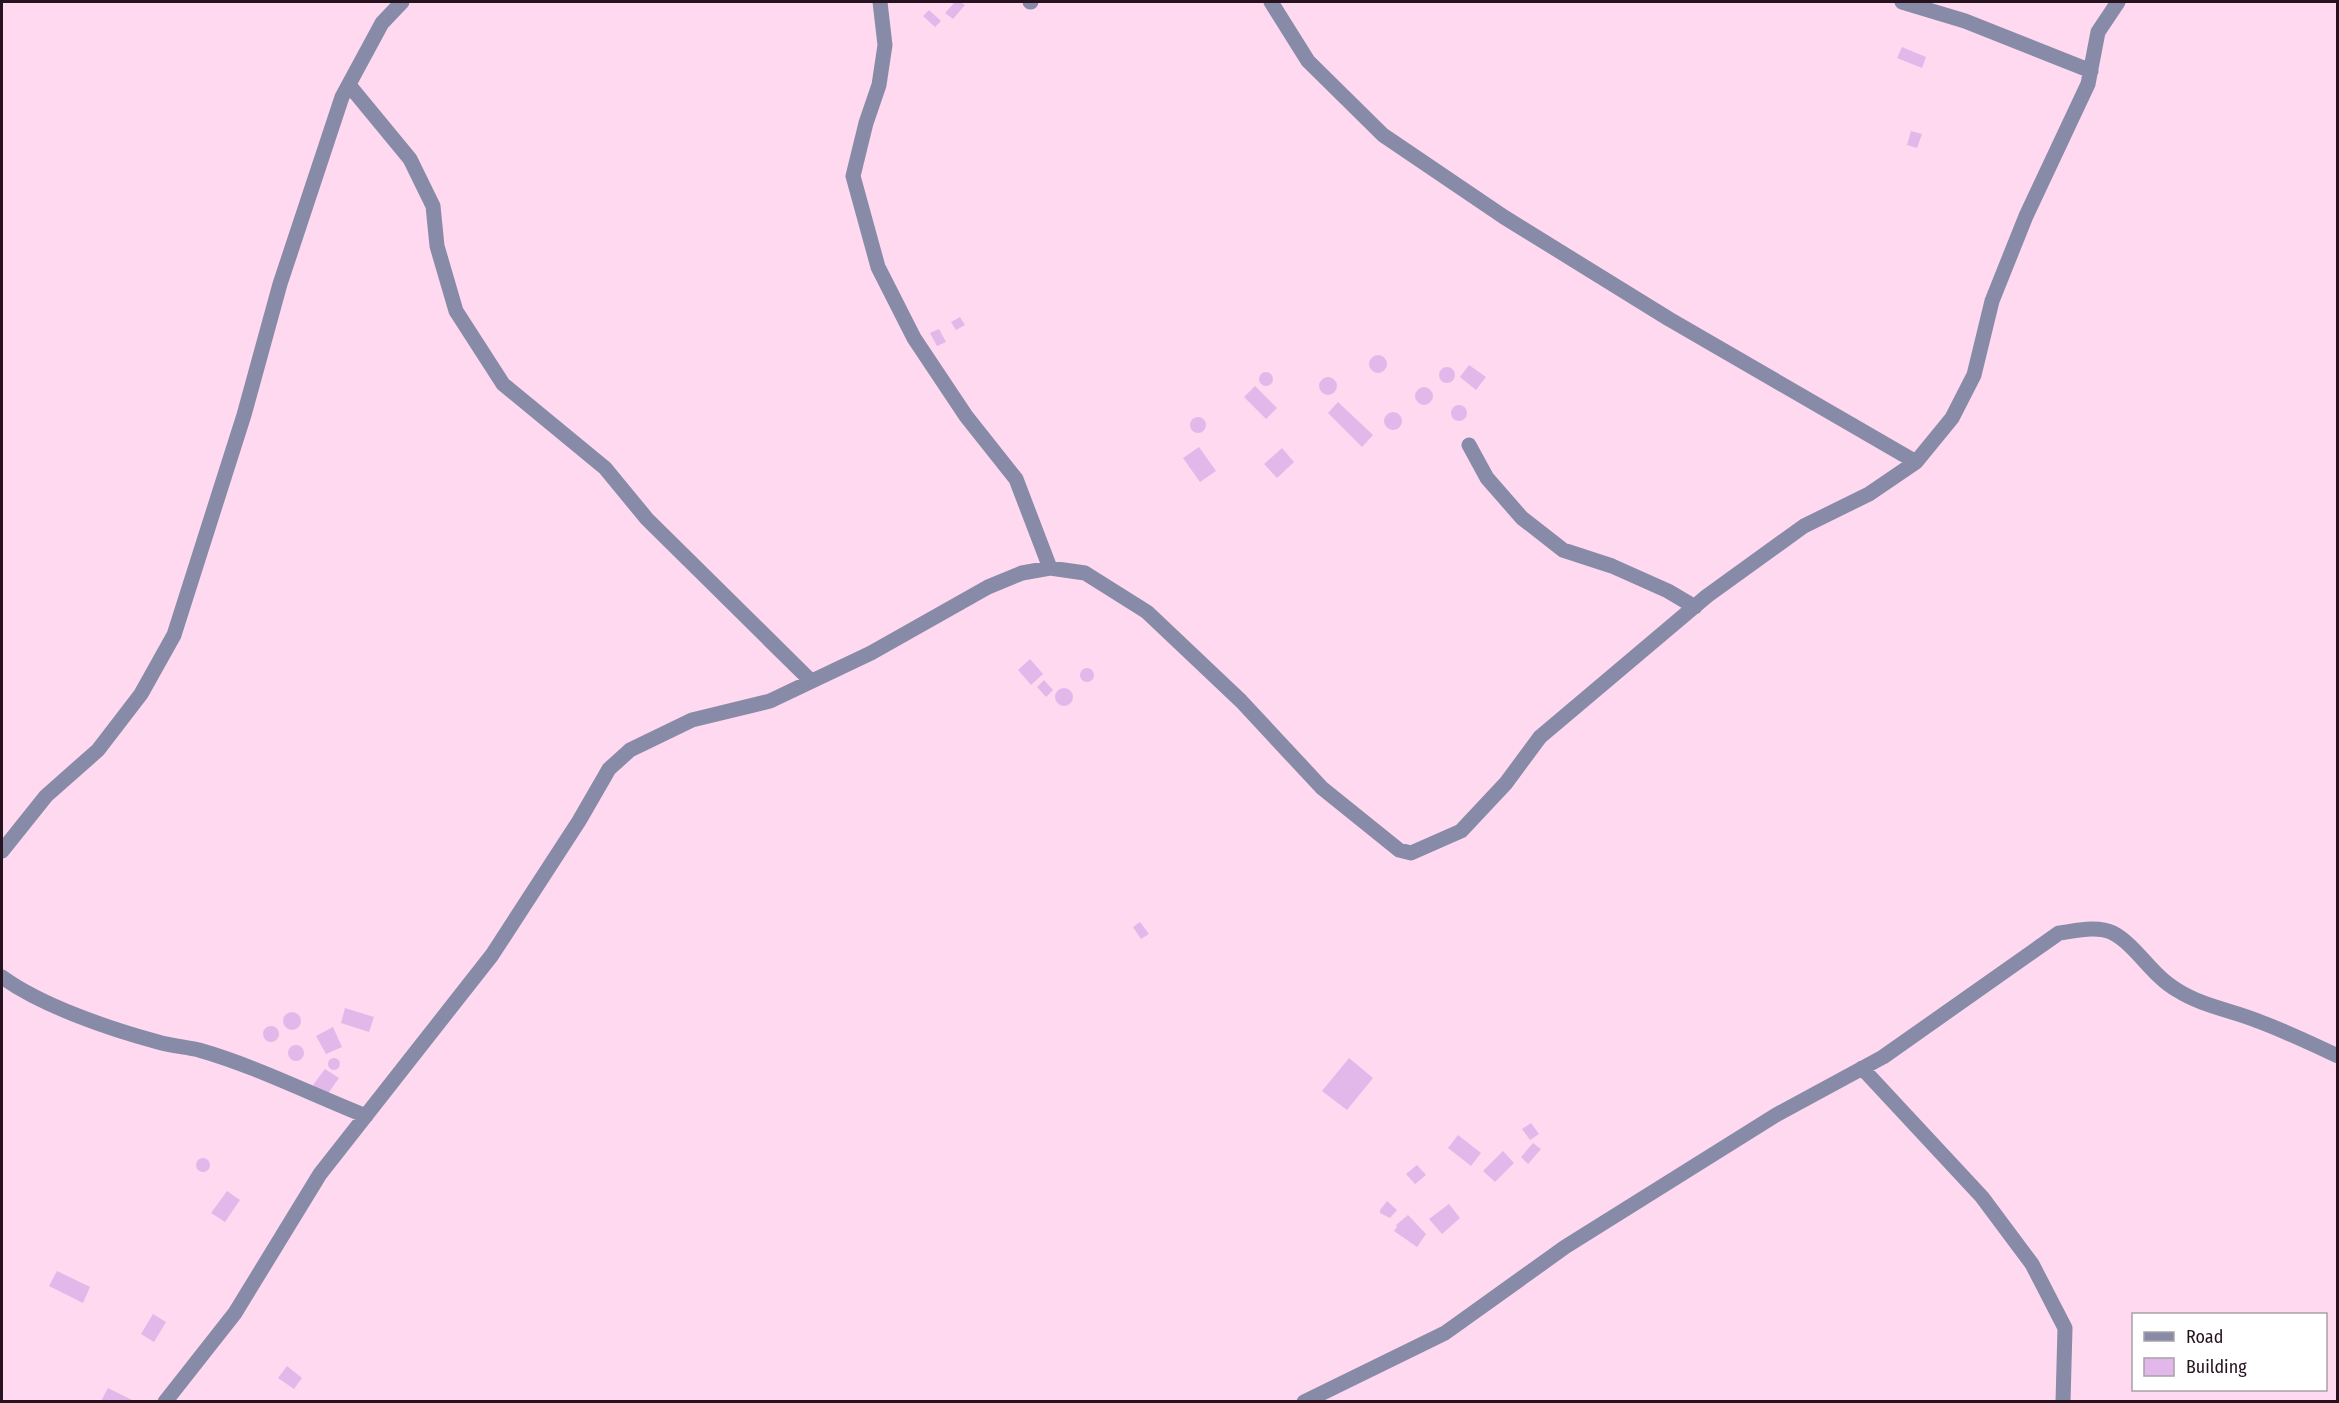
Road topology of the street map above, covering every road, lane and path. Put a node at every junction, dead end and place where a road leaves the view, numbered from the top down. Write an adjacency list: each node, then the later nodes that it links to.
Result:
1 (402, 2): 7 (street)
2 (880, 2): 10 (street)
3 (1271, 2): 9 (street)
4 (1902, 2): 6 (street)
5 (2118, 2): 6 (street)
6 (2091, 71): 9 (street)
7 (349, 85): 12 (street); 13 (street)
8 (1469, 445): 11 (street)
9 (1916, 462): 11 (street)
10 (1050, 568): 11 (street); 12 (street)
11 (1695, 607)
12 (811, 681): 17 (street)
13 (2, 851)
14 (2, 977): 17 (street)
15 (2337, 1056): 16 (street)
16 (1862, 1068): 19 (street); 20 (street)
17 (366, 1116): 18 (street)
18 (165, 1401)
19 (1304, 1401)
20 (2063, 1401)

